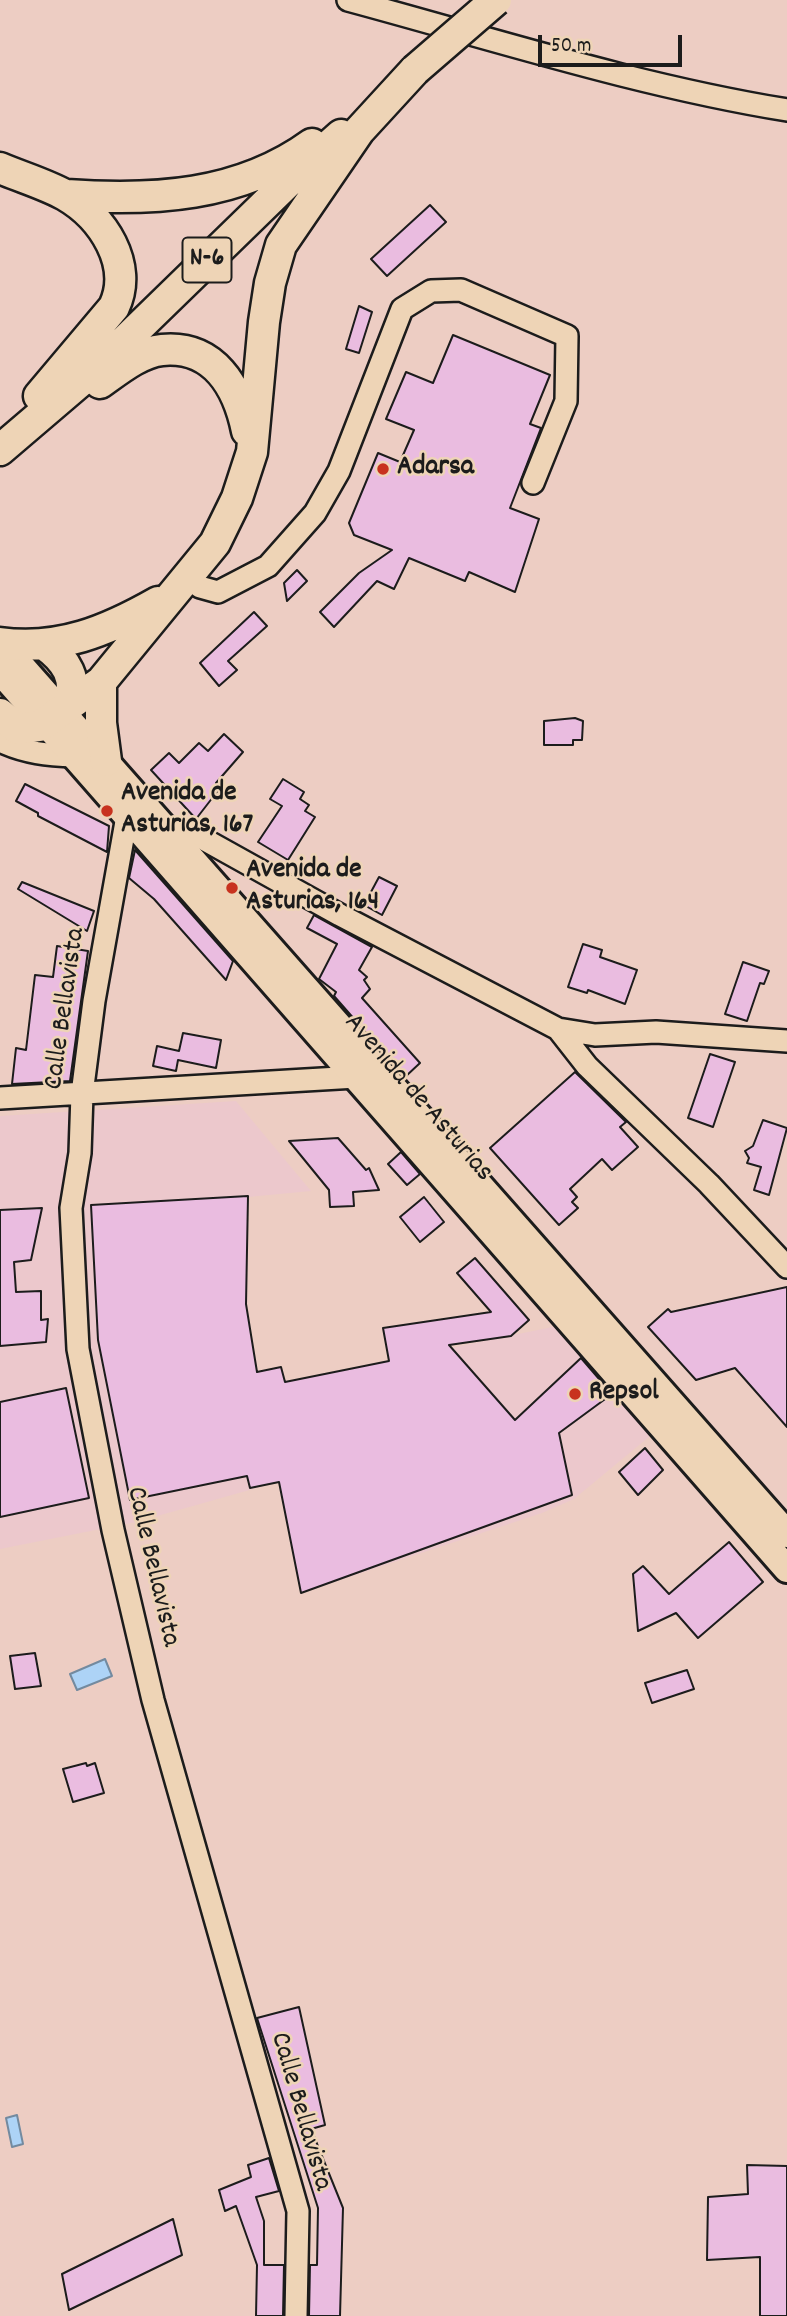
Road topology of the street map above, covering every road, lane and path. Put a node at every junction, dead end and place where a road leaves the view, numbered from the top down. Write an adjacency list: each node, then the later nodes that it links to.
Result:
1 (348, 0): 4 (street)
2 (496, 0): 3 (highway, N-6, bridge)
3 (415, 70): 6 (highway); 8 (highway, N-6); 9 (highway)
4 (787, 110)
5 (0, 168): 6 (highway)
6 (66, 195): 7 (highway)
7 (0, 438)
8 (0, 450)
9 (252, 452): 10 (highway); 12 (highway)
10 (0, 461)
11 (533, 483): 12 (street)
12 (181, 585): 14 (highway); 16 (highway)
13 (0, 642): 14 (highway); 17 (main road, Avenida de Asturias)
14 (46, 645): 17 (highway)
15 (0, 671): 17 (main road, Avenida de Asturias)
16 (101, 682): 17 (highway); 21 (highway)
17 (59, 713): 18 (highway); 20 (main road, Avenida de Asturias); 21 (main road, Avenida de Asturias)
18 (0, 714)
19 (0, 741): 20 (street)
20 (75, 756): 22 (main road, Avenida de Asturias)
21 (106, 761): 23 (main road, Avenida de Asturias)
22 (127, 816): 26 (main road, Avenida de Asturias); 27 (street, Calle Bellavista)
23 (167, 833): 24 (street); 30 (main road, Avenida de Asturias)
24 (558, 1029): 25 (street); 29 (street)
25 (787, 1041)
26 (356, 1077): 27 (street); 31 (main road, Avenida de Asturias)
27 (82, 1094): 28 (street); 32 (street, Calle Bellavista)
28 (0, 1098)
29 (787, 1267)
30 (787, 1534)
31 (787, 1569)
32 (296, 2316)

